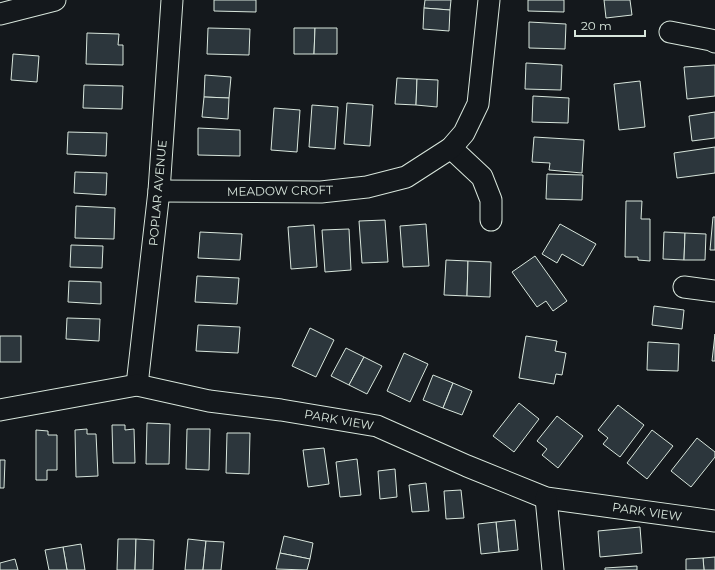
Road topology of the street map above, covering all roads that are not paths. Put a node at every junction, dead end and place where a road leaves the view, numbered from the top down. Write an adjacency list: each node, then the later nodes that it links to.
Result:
1 (54, 0): 4 (street)
2 (172, 0): 8 (street, POPLAR AVENUE)
3 (489, 0): 7 (street, MEADOW CROFT)
4 (0, 14)
5 (670, 32): 6 (street)
6 (715, 42)
7 (451, 148): 8 (street, MEADOW CROFT); 9 (street)
8 (159, 191): 12 (street, POPLAR AVENUE)
9 (491, 220)
10 (684, 287): 11 (street)
11 (715, 291)
12 (137, 385): 13 (street, PARK VIEW); 14 (street, PARK VIEW)
13 (0, 410)
14 (546, 498): 15 (street, PARK VIEW); 16 (street)
15 (715, 521)
16 (554, 570)

